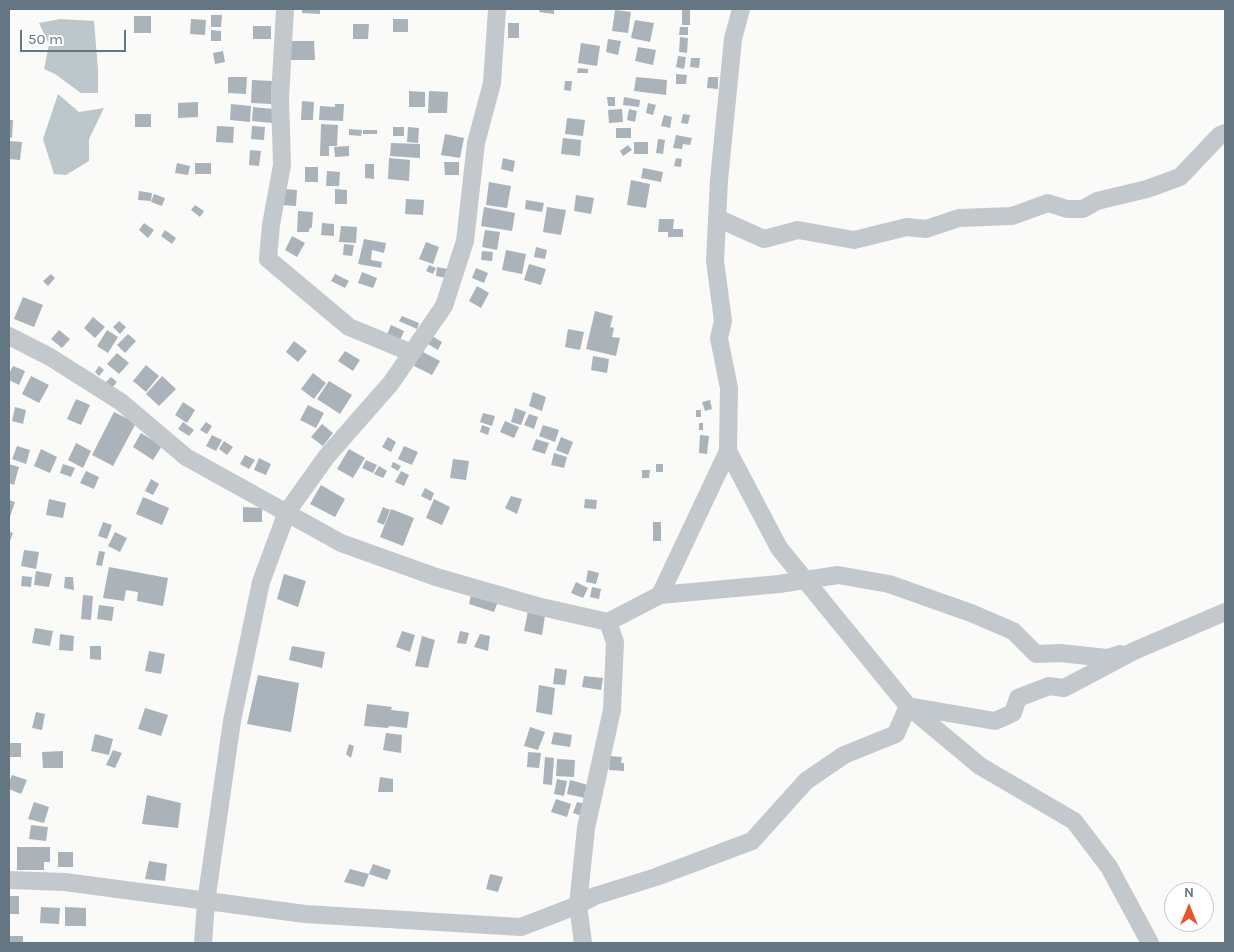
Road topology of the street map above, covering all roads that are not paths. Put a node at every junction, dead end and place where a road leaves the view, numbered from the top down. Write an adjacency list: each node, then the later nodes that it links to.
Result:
1 (285, 9): 7 (street)
2 (497, 9): 7 (street)
3 (741, 9): 5 (street)
4 (1225, 133): 5 (street)
5 (717, 218): 8 (street)
6 (9, 336): 9 (street)
7 (412, 353): 9 (street)
8 (728, 451): 10 (street); 11 (street)
9 (287, 512): 13 (street); 17 (street)
10 (806, 580): 11 (street); 14 (street); 15 (street)
11 (660, 595): 13 (street)
12 (1225, 612): 14 (street)
13 (608, 622): 18 (street)
14 (1134, 651): 15 (street)
15 (908, 706): 18 (street); 21 (street)
16 (9, 880): 17 (street)
17 (206, 902): 18 (street); 19 (street)
18 (578, 905): 20 (street)
19 (203, 943)
20 (583, 943)
21 (1150, 943)

